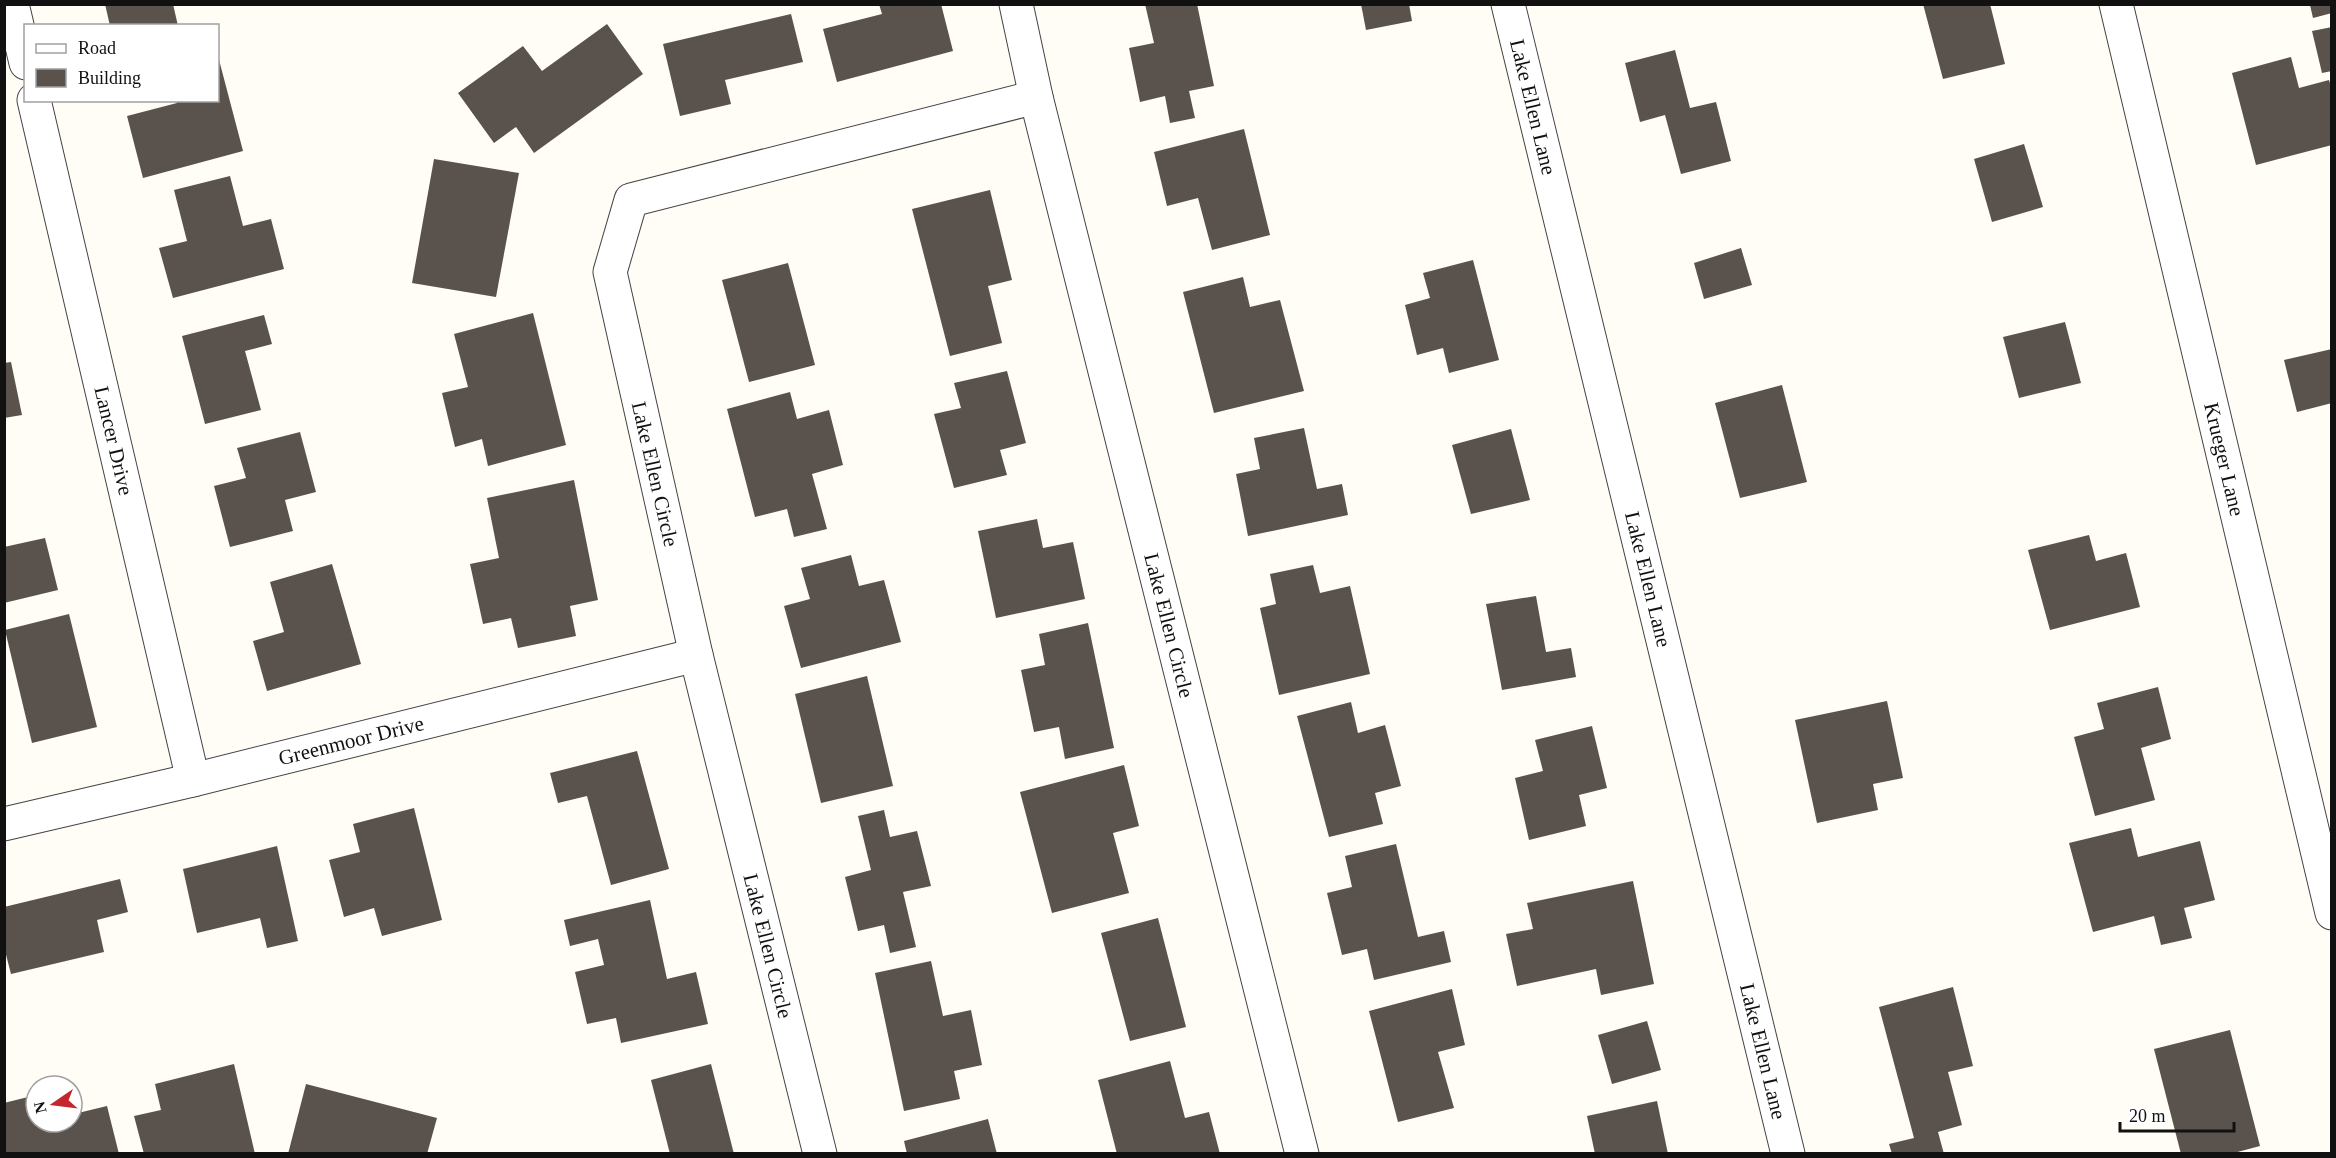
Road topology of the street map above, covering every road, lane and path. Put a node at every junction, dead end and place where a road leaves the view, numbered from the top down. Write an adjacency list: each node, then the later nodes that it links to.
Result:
1 (12, 4): 5 (street)
2 (1016, 4): 6 (street, Lake Ellen Circle)
3 (1509, 4): 14 (street, Lake Ellen Lane)
4 (2116, 4): 11 (street, Krueger Lane)
5 (24, 55)
6 (1036, 97): 8 (street, Lake Ellen Circle); 13 (street, Lake Ellen Circle)
7 (34, 102): 9 (street, Lancer Drive)
8 (696, 655): 9 (street, Greenmoor Drive); 12 (street, Lake Ellen Circle)
9 (193, 780): 10 (street, Greenmoor Drive)
10 (4, 824)
11 (2331, 913)
12 (820, 1154)
13 (1302, 1154)
14 (1788, 1154)

